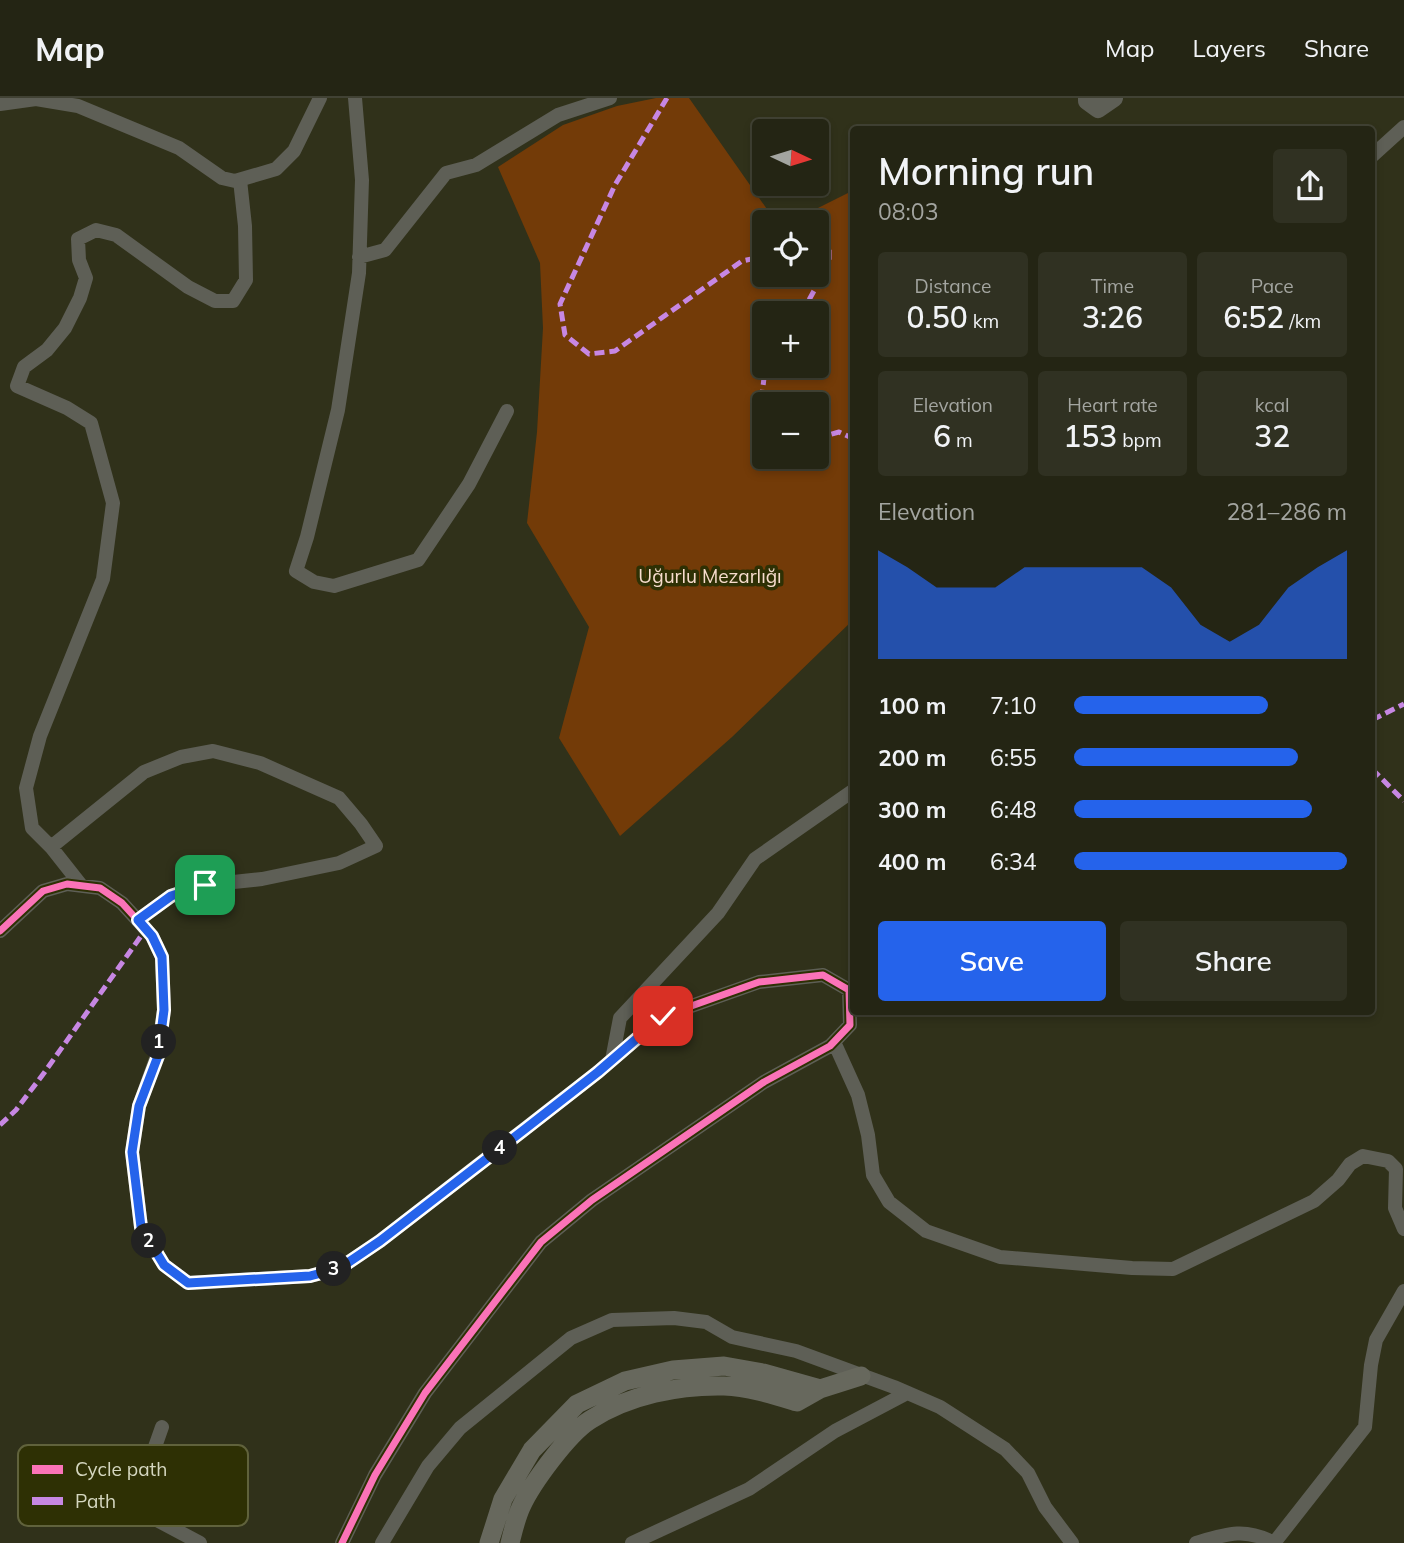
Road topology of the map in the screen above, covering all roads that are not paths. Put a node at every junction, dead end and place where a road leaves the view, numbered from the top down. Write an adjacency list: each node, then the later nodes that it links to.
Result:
1 (320, 98): 9 (street)
2 (355, 98): 10 (street)
3 (610, 98): 10 (street)
4 (1087, 98): 5 (street)
5 (1114, 98)
6 (0, 104): 9 (street)
7 (1404, 127): 8 (street)
8 (1375, 153)
9 (240, 180): 13 (street)
10 (359, 257): 11 (street)
11 (508, 411)
12 (850, 793): 18 (street)
13 (51, 847): 14 (street); 15 (street)
14 (81, 886): 15 (street); 16 (street)
15 (138, 920): 18 (street)
16 (0, 931)
17 (834, 1042): 18 (street); 19 (street); 28 (street)
18 (612, 1060)
19 (1404, 1228)
20 (1404, 1291): 35 (street)
21 (861, 1376): 22 (main road); 23 (street); 29 (street)
22 (820, 1389): 30 (main road); 31 (main road)
23 (907, 1393): 32 (street); 33 (street)
24 (162, 1427): 25 (street)
25 (156, 1445)
26 (168, 1526): 27 (street)
27 (200, 1543)
28 (342, 1543)
29 (382, 1543)
30 (489, 1543)
31 (510, 1543)
32 (632, 1543)
33 (1072, 1543)
34 (1196, 1543): 35 (street)
35 (1274, 1543)

